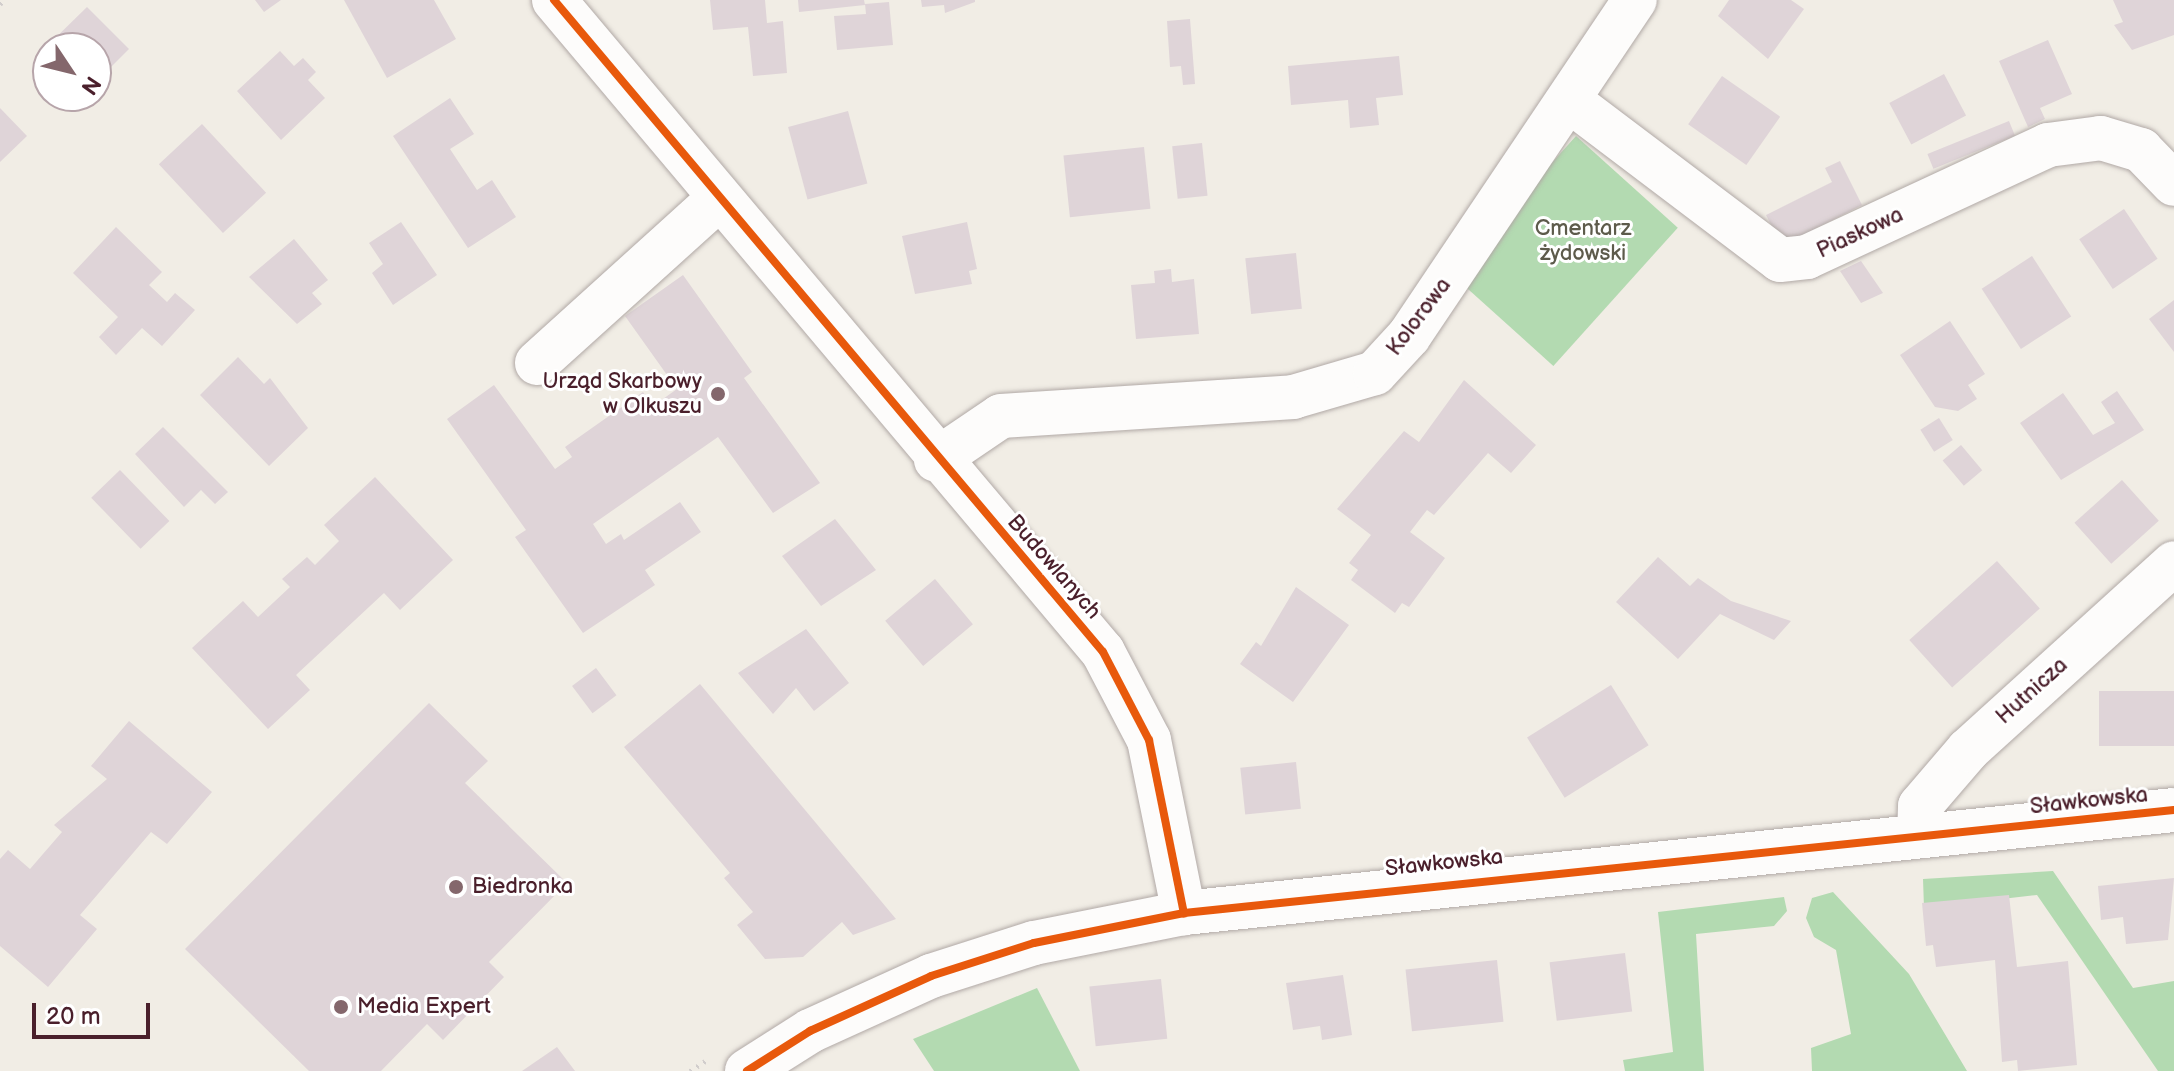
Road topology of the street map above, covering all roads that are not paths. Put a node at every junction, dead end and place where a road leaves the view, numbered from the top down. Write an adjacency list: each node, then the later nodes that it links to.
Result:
1 (554, 0): 5 (street, Budowlanych)
2 (1636, 2): 3 (street, Kolorowa)
3 (1570, 101): 4 (street, Piaskowa); 7 (street, Kolorowa)
4 (2174, 184)
5 (716, 201): 6 (street); 7 (street, Budowlanych)
6 (537, 363)
7 (936, 460): 11 (street, Budowlanych)
8 (2174, 563): 10 (street, Hutnicza)
9 (2174, 810): 10 (street, Sławkowska)
10 (1919, 836): 11 (street, Sławkowska)
11 (1184, 913): 12 (street, Sławkowska)
12 (731, 1063)

